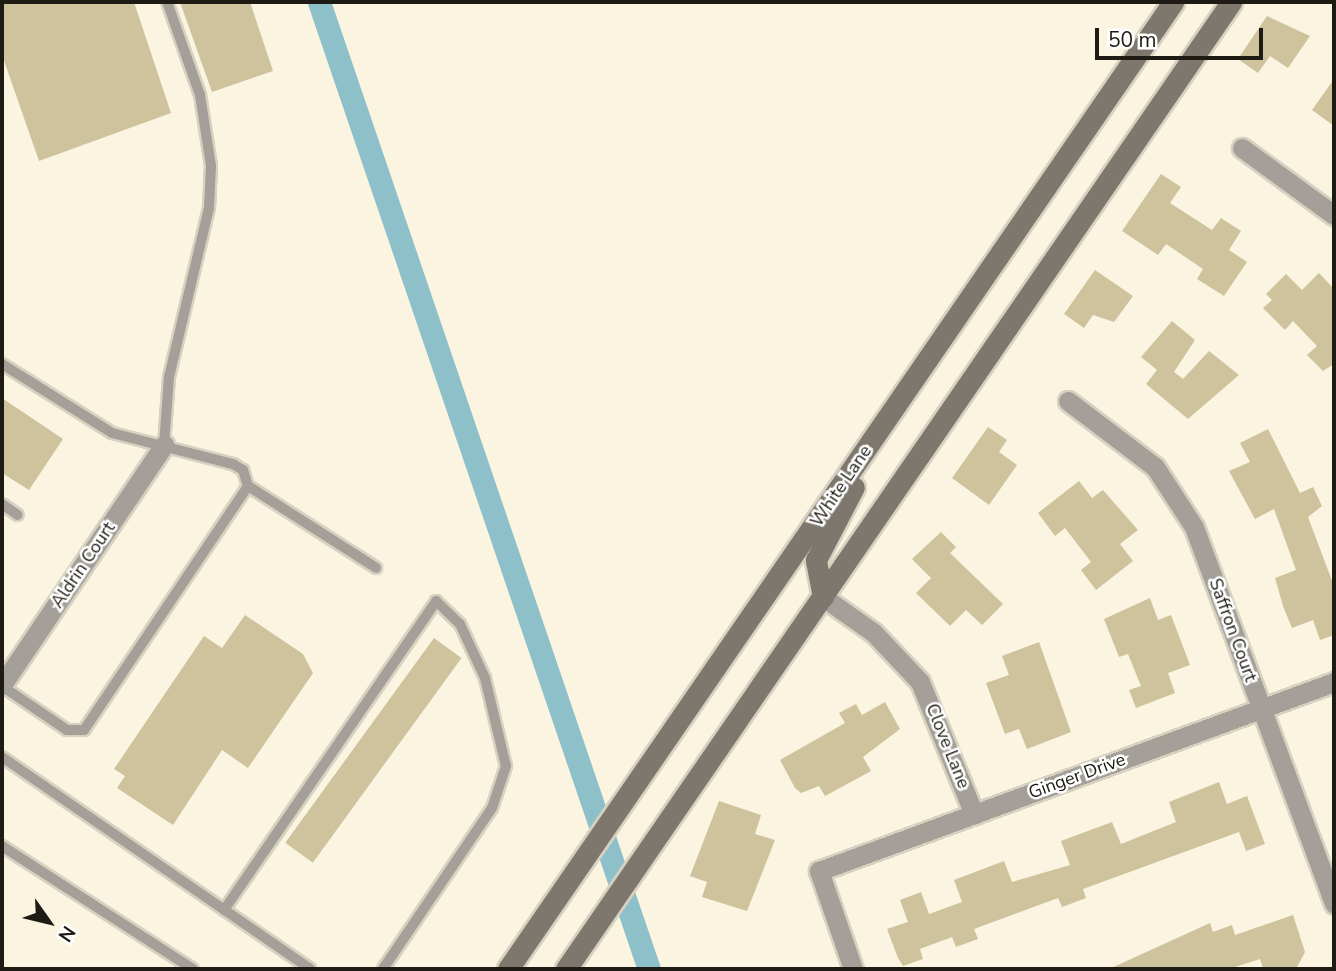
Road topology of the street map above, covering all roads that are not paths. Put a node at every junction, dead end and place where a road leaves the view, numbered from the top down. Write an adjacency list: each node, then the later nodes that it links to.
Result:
1 (166, 2): 9 (lane)
2 (1173, 2): 8 (main road, White Lane)
3 (1231, 2): 14 (main road)
4 (1242, 148): 5 (street)
5 (1334, 215)
6 (2, 364): 9 (lane)
7 (1069, 401): 17 (street, Saffron Court)
8 (897, 405): 14 (main road); 23 (main road, White Lane)
9 (164, 445): 10 (lane); 15 (street, Aldrin Court)
10 (248, 486): 13 (lane); 15 (lane)
11 (2, 504): 12 (lane)
12 (18, 515)
13 (376, 568)
14 (823, 597): 19 (street, Clove Lane); 29 (main road)
15 (3, 679)
16 (1334, 682): 17 (street, Ginger Drive)
17 (1262, 708): 19 (street, Ginger Drive); 21 (street, Saffron Court)
18 (2, 757): 22 (lane)
19 (975, 814): 30 (street, Ginger Drive)
20 (2, 846): 24 (lane)
21 (1334, 904)
22 (224, 910): 25 (lane); 26 (lane)
23 (544, 916): 27 (main road, White Lane); 28 (main road)
24 (193, 969)
25 (310, 969)
26 (383, 969)
27 (508, 969)
28 (525, 969)
29 (566, 969)
30 (853, 969)

